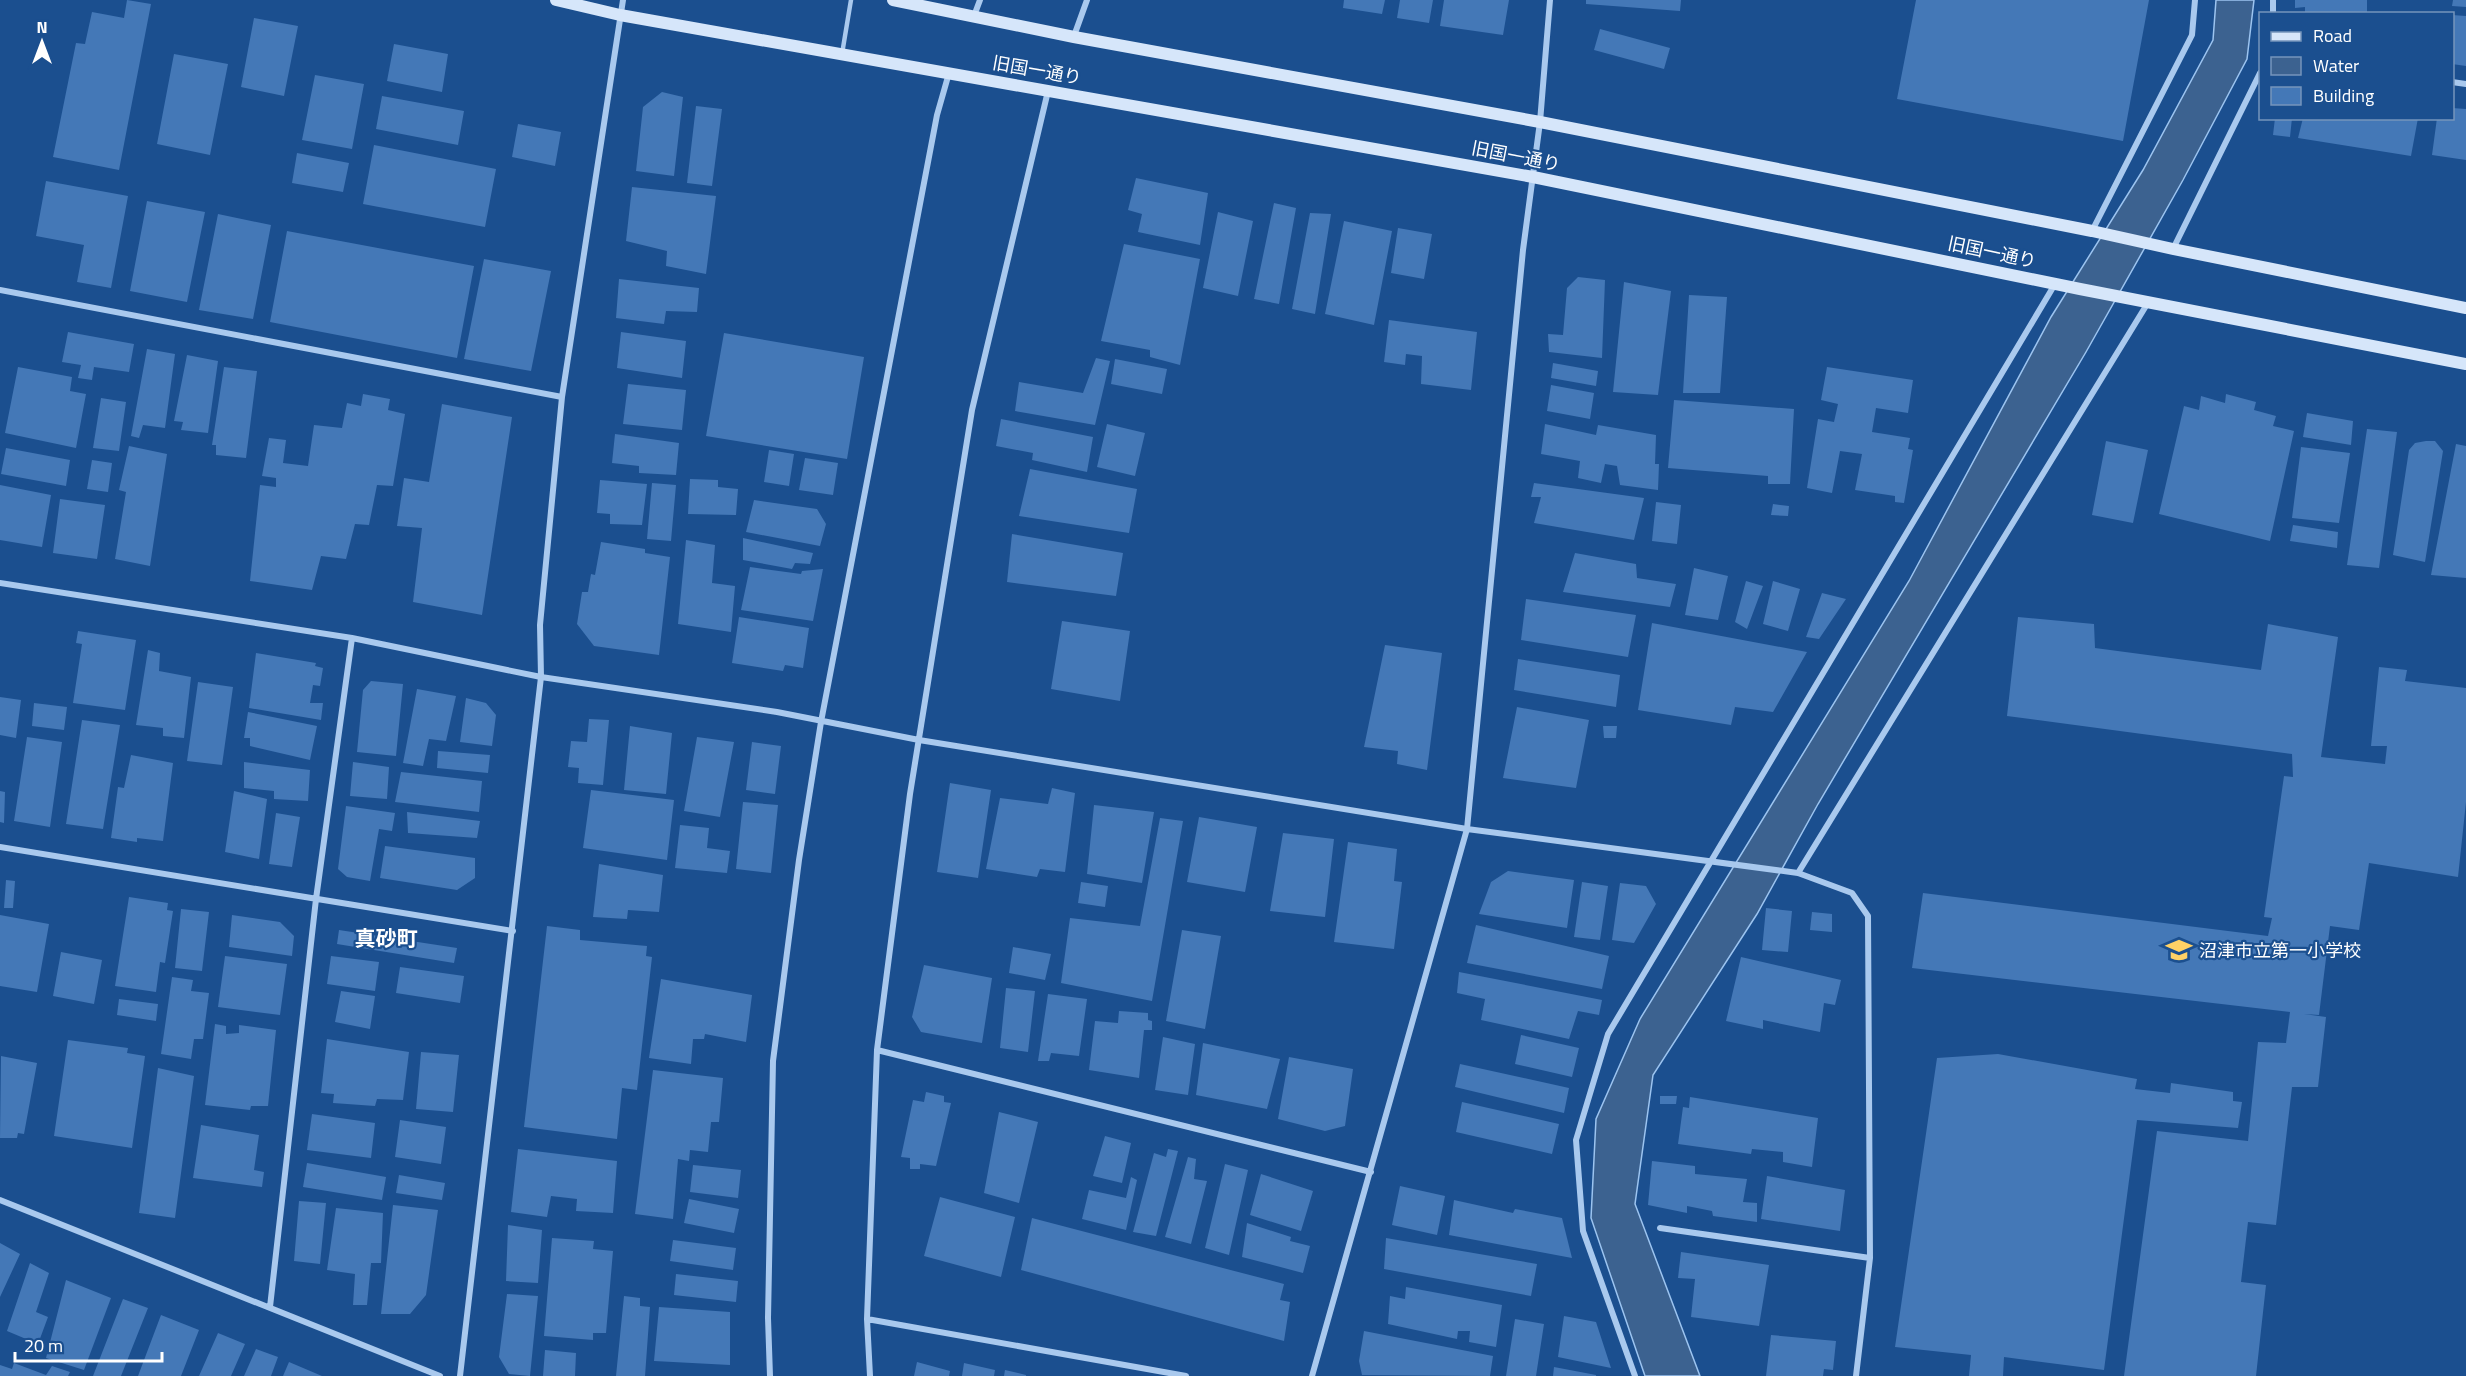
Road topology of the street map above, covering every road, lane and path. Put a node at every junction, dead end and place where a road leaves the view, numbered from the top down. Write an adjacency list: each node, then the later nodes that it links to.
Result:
1 (556, 0): 9 (main road, 旧国一通り)
2 (623, 0): 9 (street)
3 (851, 0): 12 (lane)
4 (892, 0): 10 (main road, 旧国一通り)
5 (980, 0): 10 (street)
6 (1087, 0): 11 (street)
7 (1550, 0): 16 (street)
8 (2195, 0): 18 (street)
9 (620, 15): 12 (main road, 旧国一通り); 25 (street)
10 (974, 16): 11 (main road, 旧国一通り)
11 (1074, 37): 16 (main road, 旧国一通り)
12 (842, 54): 13 (main road, 旧国一通り)
13 (949, 72): 15 (main road, 旧国一通り); 29 (street)
14 (2259, 75): 19 (street)
15 (1048, 91): 17 (main road, 旧国一通り); 30 (street)
16 (1540, 122): 17 (street); 18 (main road, 旧国一通り)
17 (1533, 177): 20 (main road, 旧国一通り); 31 (street)
18 (2092, 231): 19 (main road, 旧国一通り)
19 (2173, 249): 23 (main road, 旧国一通り)
20 (2056, 284): 22 (main road, 旧国一通り); 33 (street)
21 (0, 290): 25 (street)
22 (2149, 302): 24 (main road, 旧国一通り); 34 (street)
23 (2466, 308)
24 (2466, 364)
25 (562, 397): 28 (street)
26 (0, 583): 27 (street)
27 (352, 638): 28 (street); 35 (street)
28 (541, 676): 29 (street); 36 (street)
29 (821, 722): 30 (street); 46 (street)
30 (919, 740): 31 (street); 37 (street)
31 (1467, 829): 33 (street); 38 (street)
32 (0, 847): 35 (street)
33 (1711, 860): 34 (street); 50 (street)
34 (1798, 873): 41 (street)
35 (316, 899): 36 (street); 42 (street)
36 (513, 931): 45 (street)
37 (878, 1050): 38 (street); 43 (street)
38 (1371, 1172): 49 (street)
39 (0, 1200): 42 (street)
40 (1660, 1228): 41 (street)
41 (1870, 1258): 51 (street)
42 (270, 1307): 44 (street)
43 (867, 1319): 47 (street); 48 (street)
44 (440, 1376)
45 (460, 1376)
46 (770, 1376)
47 (870, 1376)
48 (1186, 1376)
49 (1312, 1376)
50 (1635, 1376)
51 (1856, 1376)

